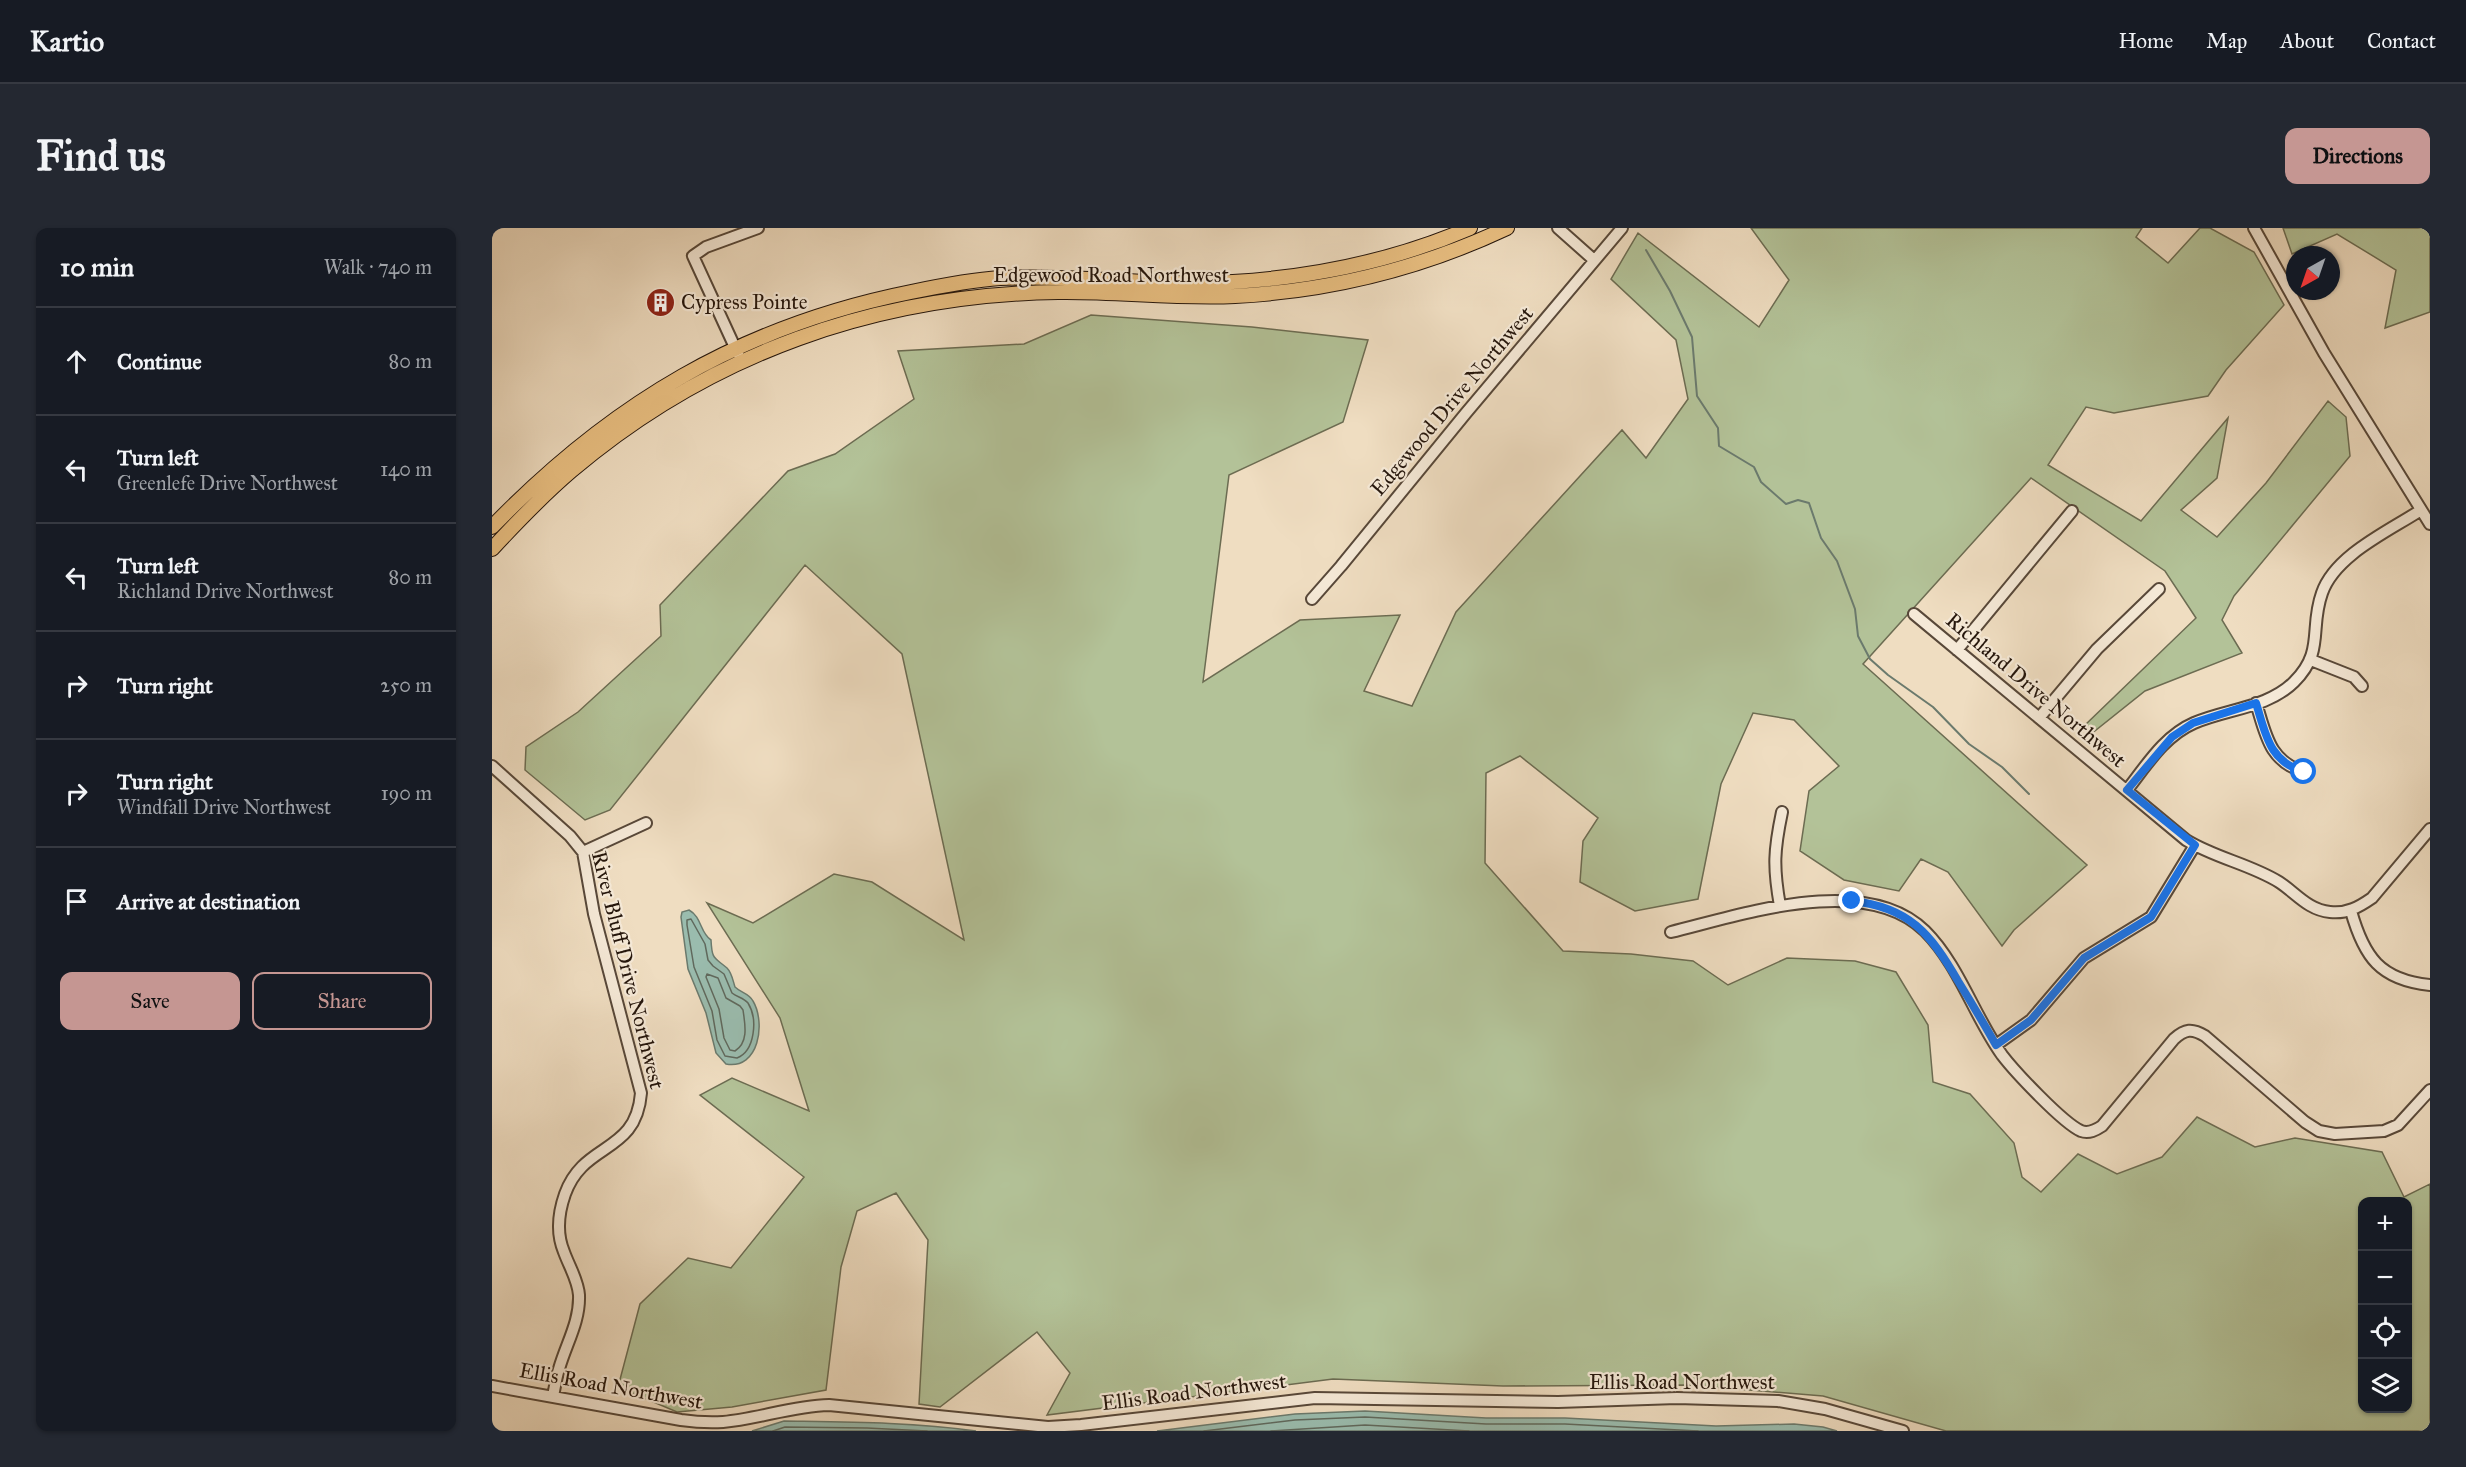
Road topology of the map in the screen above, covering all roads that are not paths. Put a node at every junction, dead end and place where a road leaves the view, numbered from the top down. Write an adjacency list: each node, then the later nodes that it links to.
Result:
1 (758, 228): 8 (street)
2 (1470, 228): 8 (main road, Edgewood Road Northwest)
3 (1507, 228): 9 (main road, Edgewood Road Northwest)
4 (1558, 228): 7 (street)
5 (1622, 228): 7 (street, Edgewood Drive Northwest)
6 (2254, 228): 10 (street)
7 (1594, 260): 16 (street, Edgewood Drive Northwest)
8 (736, 347): 9 (street); 13 (main road, Edgewood Road Northwest)
9 (741, 362): 14 (main road, Edgewood Road Northwest)
10 (2421, 510): 12 (street); 19 (street)
11 (2072, 511): 18 (street)
12 (2430, 524)
13 (492, 527)
14 (492, 549)
15 (2159, 589): 22 (street)
16 (1312, 599)
17 (1914, 614): 18 (street, Richland Drive Northwest)
18 (1957, 650): 22 (street, Richland Drive Northwest)
19 (2311, 660): 20 (street); 21 (street)
20 (2362, 686)
21 (2256, 703): 24 (street); 25 (street)
22 (2039, 718): 25 (street, Richland Drive Northwest)
23 (492, 766): 30 (street, River Bluff Drive Northwest)
24 (2304, 772)
25 (2127, 790): 29 (street, Richland Drive Northwest)
26 (1782, 812): 31 (street)
27 (646, 823): 30 (street)
28 (2430, 829): 32 (street)
29 (2195, 845): 32 (street, Richland Drive Northwest); 35 (street)
30 (583, 852): 38 (street, River Bluff Drive Northwest)
31 (1780, 906): 33 (street); 35 (street)
32 (2351, 911): 34 (street)
33 (1671, 932)
34 (2430, 985)
35 (1996, 1045): 36 (street)
36 (2430, 1090)
37 (492, 1386): 38 (street, Ellis Road Northwest)
38 (553, 1396): 39 (street, Ellis Road Northwest)
39 (1903, 1431)

